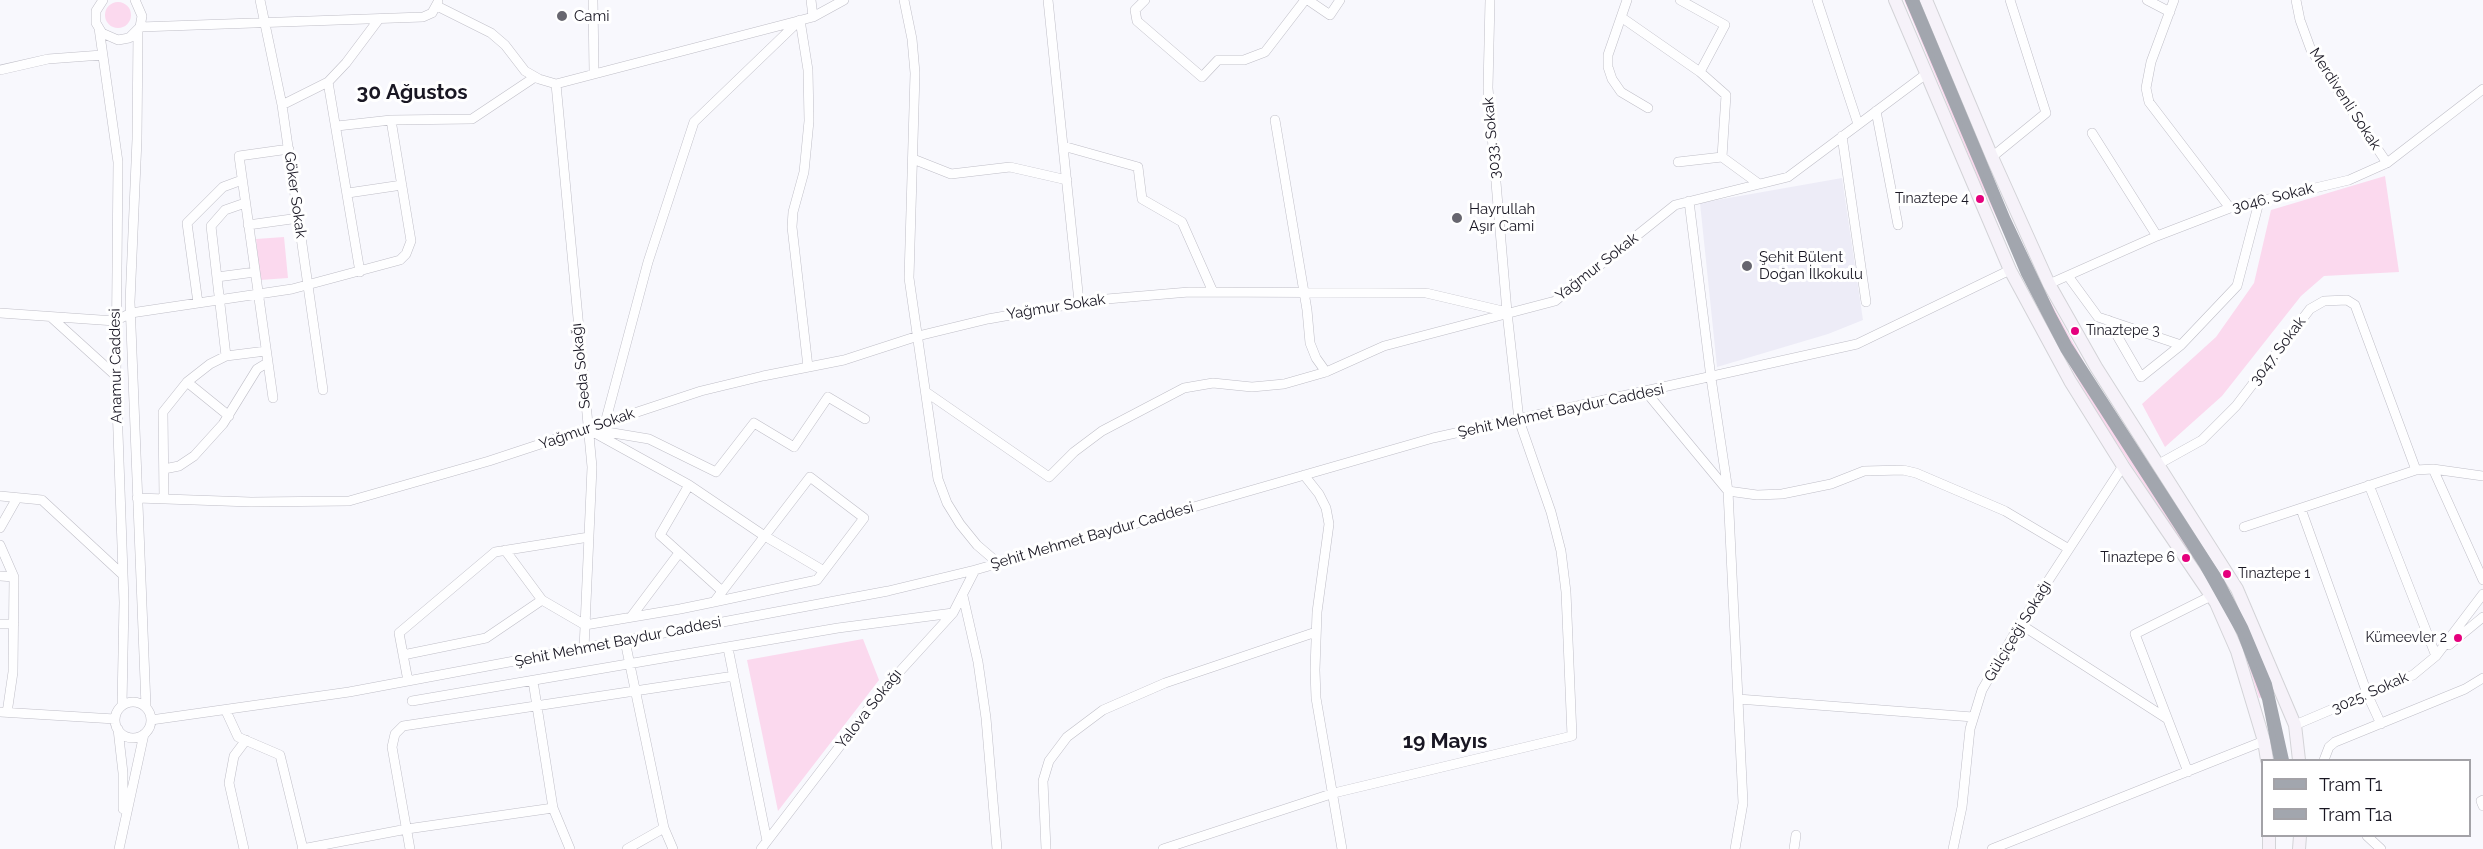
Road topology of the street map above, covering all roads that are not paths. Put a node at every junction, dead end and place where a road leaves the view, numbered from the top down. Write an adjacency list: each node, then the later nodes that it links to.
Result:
1 (92, 0): 27 (street)
2 (103, 0): 27 (street)
3 (135, 0): 4 (street); 33 (street, Anamur Caddesi)
4 (140, 0)
5 (260, 0): 31 (street, Göker Sokak)
6 (592, 0): 37 (street)
7 (811, 0): 28 (street)
8 (844, 0): 28 (street)
9 (904, 0): 56 (street)
10 (1048, 0): 52 (street)
11 (1145, 0): 12 (street)
12 (1306, 0): 13 (street)
13 (1340, 0)
14 (1490, 0): 86 (street, 3033. Sokak)
15 (1627, 0): 26 (street)
16 (1817, 0): 48 (street)
17 (1895, 0): 38 (main road)
18 (1926, 0): 54 (main road)
19 (2010, 0): 54 (street)
20 (2147, 0): 25 (street)
21 (2174, 0): 25 (street)
22 (2296, 0): 58 (street, Merdivenli Sokak)
23 (1684, 1): 36 (street)
24 (438, 3): 29 (street); 39 (street)
25 (2170, 12): 67 (street)
26 (1621, 16): 36 (street); 44 (street)
27 (96, 17): 32 (street, Anamur Caddesi)
28 (813, 17): 30 (street)
29 (379, 19): 31 (street); 40 (street)
30 (800, 20): 37 (street); 97 (street); 109 (street)
31 (265, 23): 33 (street); 43 (street, Göker Sokak)
32 (99, 28): 33 (street); 34 (street, Anamur Caddesi)
33 (139, 29): 88 (street, Anamur Caddesi)
34 (102, 55): 35 (street); 91 (street, Anamur Caddesi)
35 (0, 70)
36 (1700, 72): 55 (street)
37 (594, 74): 41 (street)
38 (1926, 74): 45 (street, Yağmur Sokak); 72 (main road)
39 (535, 77): 41 (street); 46 (street)
40 (328, 82): 43 (street); 49 (street)
41 (556, 84): 110 (street, Seda Sokağı)
42 (2483, 89): 58 (street, 3046. Sokak)
43 (282, 105): 53 (street, Göker Sokak)
44 (1648, 108)
45 (1876, 111): 48 (street, Yağmur Sokak); 70 (street)
46 (391, 120): 49 (street); 62 (street)
47 (1275, 120): 80 (street)
48 (1858, 124): 51 (street, Yağmur Sokak)
49 (337, 126): 63 (street)
50 (2092, 133): 71 (street)
51 (1842, 136): 61 (street, Yağmur Sokak); 84 (street)
52 (1063, 146): 60 (street); 79 (street)
53 (288, 149): 59 (street); 68 (street, Göker Sokak)
54 (1992, 157): 77 (main road)
55 (1722, 158): 57 (street); 61 (street)
56 (913, 159): 60 (street); 92 (street)
57 (1677, 162)
58 (2387, 163): 65 (street, 3046. Sokak)
59 (243, 180): 66 (street); 85 (street)
60 (1067, 180): 83 (street)
61 (1759, 184): 64 (street, Yağmur Sokak)
62 (402, 185): 63 (street); 74 (street)
63 (348, 193): 74 (street)
64 (1689, 201): 86 (street, Yağmur Sokak); 100 (street)
65 (2259, 202): 67 (street, 3046. Sokak); 93 (street)
66 (246, 203): 69 (street); 76 (street)
67 (2230, 208): 71 (street, 3046. Sokak)
68 (299, 218): 69 (street); 78 (street, Göker Sokak)
69 (248, 225): 73 (street)
70 (1898, 225)
71 (2157, 236): 75 (street, 3046. Sokak)
72 (2010, 270): 100 (street, Şehit Mehmet Baydur Caddesi); 112 (main road)
73 (255, 272): 76 (street); 81 (street)
74 (360, 272): 78 (street)
75 (2068, 276): 77 (street, 3046. Sokak); 90 (street)
76 (217, 277): 82 (street)
77 (2049, 284): 111 (main road)
78 (309, 286): 81 (street); 102 (street, Göker Sokak)
79 (1213, 291): 80 (street, Yağmur Sokak); 83 (street, Yağmur Sokak)
80 (1304, 292): 86 (street, Yağmur Sokak); 98 (street)
81 (258, 294): 82 (street); 94 (street)
82 (220, 300): 85 (street); 95 (street)
83 (1079, 302): 92 (street, Yağmur Sokak)
84 (1866, 302)
85 (198, 303): 88 (street)
86 (1507, 312): 98 (street); 108 (street, 3033. Sokak)
87 (0, 313): 89 (street)
88 (130, 313): 91 (street); 123 (street, Anamur Caddesi)
89 (52, 318): 91 (street); 99 (street)
90 (2108, 320): 93 (street); 93 (street)
91 (115, 321): 99 (street, Anamur Caddesi)
92 (918, 336): 97 (street, Yağmur Sokak); 103 (street)
93 (2181, 345)
94 (266, 351): 95 (street); 96 (street)
95 (226, 356): 101 (street)
96 (267, 363): 105 (street); 106 (street)
97 (808, 367): 109 (street, Yağmur Sokak)
98 (1326, 372): 103 (street)
99 (116, 376): 137 (street, Anamur Caddesi)
100 (1711, 378): 104 (street, Şehit Mehmet Baydur Caddesi); 120 (street)
101 (187, 382): 106 (street); 113 (street)
102 (323, 390)
103 (926, 392): 134 (street)
104 (1646, 392): 108 (street, Şehit Mehmet Baydur Caddesi); 120 (street)
105 (273, 398)
106 (229, 416): 113 (street)
107 (865, 419): 110 (street)
108 (1519, 420): 116 (street, Şehit Mehmet Baydur Caddesi); 187 (street, 3033. Sokak)
109 (605, 423): 110 (street, Yağmur Sokak)
110 (588, 429): 118 (street); 124 (street, Yağmur Sokak); 129 (street, Seda Sokağı)
111 (2157, 465): 115 (street, 3047. Sokak); 179 (main road)
112 (2123, 466): 131 (street, Gülçiçeği Sokağı); 144 (main road)
113 (164, 469): 124 (street)
114 (2433, 469): 115 (street); 117 (street); 140 (street)
115 (2416, 470): 119 (street)
116 (1304, 475): 134 (street, Şehit Mehmet Baydur Caddesi); 154 (street)
117 (2483, 476)
118 (689, 485): 128 (street); 133 (street)
119 (2369, 485): 125 (street); 159 (street)
120 (1728, 491): 131 (street); 167 (street)
121 (0, 496): 122 (street)
122 (17, 498): 127 (street); 137 (street)
123 (137, 498): 124 (street, Yağmur Sokak); 170 (street, Anamur Caddesi)
124 (164, 499)
125 (2301, 509): 126 (street); 166 (street)
126 (2244, 527)
127 (0, 528)
128 (763, 535): 136 (street); 136 (street); 141 (street)
129 (589, 537): 132 (street); 153 (street, Seda Sokağı)
130 (0, 545): 139 (street)
131 (2069, 549): 152 (street, Gülçiçeği Sokağı)
132 (505, 550): 145 (street); 158 (street)
133 (680, 553): 141 (street); 148 (street)
134 (998, 563): 135 (street, Şehit Mehmet Baydur Caddesi)
135 (975, 570): 143 (street, Yalova Sokağı); 155 (street, Şehit Mehmet Baydur Caddesi)
136 (824, 571): 146 (street)
137 (123, 575): 169 (street, Anamur Caddesi)
138 (0, 576): 139 (street)
139 (14, 577): 151 (street)
140 (2483, 580)
141 (722, 591): 146 (street)
142 (2483, 594): 159 (street, 3025. Sokak)
143 (963, 596): 147 (street, Yalova Sokağı); 205 (street)
144 (2211, 596): 175 (street); 182 (main road)
145 (542, 600): 153 (street); 158 (street)
146 (714, 602): 148 (street)
147 (953, 613): 156 (street); 196 (street, Yalova Sokağı)
148 (631, 617): 153 (street)
149 (2483, 617): 159 (street)
150 (0, 624): 151 (street)
151 (14, 624): 173 (street)
152 (2020, 624): 174 (street, Gülçiçeği Sokağı); 175 (street)
153 (585, 625): 157 (street, Seda Sokağı)
154 (1316, 632): 187 (street); 206 (street)
155 (625, 641): 157 (street, Şehit Mehmet Baydur Caddesi); 160 (street)
156 (728, 648): 160 (street); 161 (street)
157 (584, 649): 163 (street, Şehit Mehmet Baydur Caddesi)
158 (403, 656): 163 (street)
159 (2436, 656): 166 (street, 3025. Sokak)
160 (630, 664): 164 (street); 165 (street)
161 (734, 676): 165 (street); 196 (street)
162 (2483, 678): 178 (street)
163 (408, 681): 172 (street, Şehit Mehmet Baydur Caddesi)
164 (533, 681): 168 (street); 171 (street)
165 (636, 691): 171 (street); 192 (street)
166 (2368, 696): 178 (street); 179 (street, 3025. Sokak)
167 (1738, 699): 174 (street); 209 (street)
168 (411, 701)
169 (122, 705): 170 (street); 177 (street)
170 (146, 706): 176 (street)
171 (537, 706): 190 (street); 193 (street)
172 (226, 711): 176 (street, Şehit Mehmet Baydur Caddesi); 181 (street)
173 (4, 712): 177 (street)
174 (1973, 717): 211 (street, Gülçiçeği Sokağı)
175 (2166, 718): 186 (street)
176 (151, 720): 180 (street)
177 (116, 724): 180 (street); 191 (street)
178 (2381, 724): 185 (street)
179 (2295, 725): 184 (main road)
180 (144, 734): 191 (street)
181 (246, 740): 199 (street); 200 (street)
182 (2264, 741): 183 (main road); 186 (street)
183 (2267, 759)
184 (2299, 759)
185 (2324, 759)
186 (2188, 771): 212 (street)
187 (1334, 793): 197 (street); 208 (street)
188 (2483, 800): 189 (street)
189 (2483, 806)
190 (553, 808): 193 (street); 202 (street)
191 (123, 823): 198 (street)
192 (664, 828): 203 (street); 204 (street)
193 (407, 829): 200 (street); 201 (street)
194 (1796, 835): 210 (street)
195 (2368, 837): 213 (street)
196 (764, 845)
197 (1189, 845): 207 (street)
198 (119, 849)
199 (244, 849)
200 (302, 849)
201 (410, 849)
202 (570, 849)
203 (627, 849)
204 (673, 849)
205 (997, 849)
206 (1046, 849)
207 (1163, 849)
208 (1342, 849)
209 (1735, 849)
210 (1794, 849)
211 (1953, 849)
212 (1992, 849)
213 (2381, 849)

